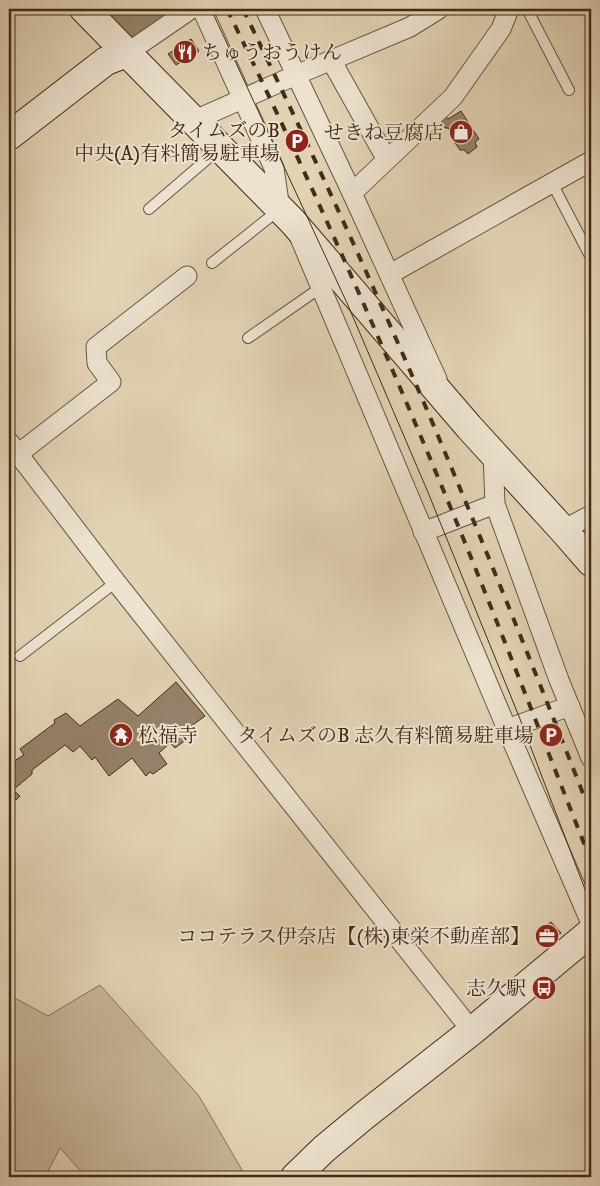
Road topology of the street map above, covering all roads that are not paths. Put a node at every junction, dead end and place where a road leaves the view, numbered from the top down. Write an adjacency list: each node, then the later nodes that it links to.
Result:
1 (84, 9): 8 (street)
2 (191, 9): 8 (street)
3 (202, 9): 12 (street)
4 (264, 9): 10 (street)
5 (439, 9): 9 (street)
6 (509, 9): 16 (street)
7 (527, 9): 11 (lane)
8 (127, 52): 13 (street); 14 (street)
9 (331, 60): 10 (street); 16 (street)
10 (296, 75): 12 (street); 19 (street)
11 (569, 90)
12 (243, 99): 13 (street); 21 (street)
13 (193, 121): 15 (street)
14 (9, 136)
15 (220, 148): 20 (lane); 21 (street)
16 (387, 160): 19 (street)
17 (591, 161): 18 (street)
18 (552, 183): 22 (lane); 24 (street)
19 (352, 193): 24 (street)
20 (149, 209)
21 (286, 216): 23 (lane); 26 (street); 28 (street)
22 (589, 254)
23 (212, 263)
24 (390, 274): 28 (street)
25 (187, 276): 29 (street)
26 (320, 288): 27 (lane); 34 (street)
27 (248, 338)
28 (446, 400): 30 (street)
29 (14, 448): 36 (street)
30 (493, 452): 31 (street); 33 (street)
31 (494, 504): 34 (street); 38 (street)
32 (591, 515): 33 (street)
33 (563, 530): 35 (street)
34 (424, 532): 39 (street)
35 (591, 562)
36 (116, 582): 37 (lane); 43 (street)
37 (20, 656)
38 (570, 706): 39 (street); 40 (street)
39 (507, 729): 41 (street)
40 (591, 758)
41 (591, 923)
42 (591, 932): 43 (street)
43 (472, 1031): 44 (street)
44 (295, 1177)

